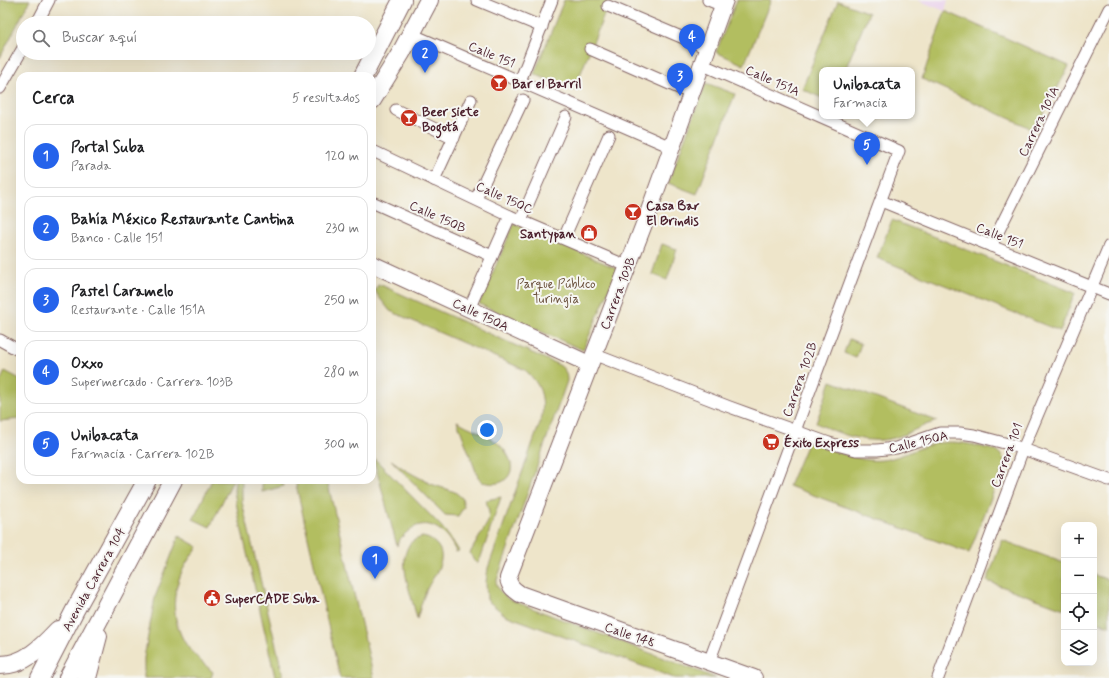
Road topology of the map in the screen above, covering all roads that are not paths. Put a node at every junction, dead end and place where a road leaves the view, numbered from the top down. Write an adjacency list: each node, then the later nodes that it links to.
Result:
1 (49, 0): 9 (street)
2 (402, 0): 13 (main road)
3 (429, 0): 11 (main road)
4 (477, 0): 10 (street)
5 (552, 0): 10 (street)
6 (719, 2): 12 (street, Carrera 103B)
7 (608, 6): 12 (street)
8 (1109, 9): 41 (street, Carrera 101A)
9 (41, 16)
10 (542, 27): 19 (street)
11 (411, 34): 19 (street, Calle 151); 21 (main road)
12 (707, 48): 17 (street, Carrera 103B)
13 (376, 49)
14 (590, 49): 22 (street)
15 (16, 60): 20 (street)
16 (370, 60): 18 (main road)
17 (701, 64): 22 (street, Carrera 103B); 26 (street, Calle 151A)
18 (364, 72)
19 (520, 81): 31 (street, Calle 151)
20 (0, 88)
21 (376, 93)
22 (690, 93): 31 (street, Carrera 103B)
23 (471, 100): 30 (street)
24 (523, 100): 35 (street)
25 (396, 110): 30 (street)
26 (819, 116)
27 (566, 117): 39 (street)
28 (826, 119): 32 (street, Calle 151A)
29 (609, 135): 40 (street)
30 (454, 138): 34 (street)
31 (671, 147): 45 (street, Carrera 103B)
32 (899, 151): 36 (street, Carrera 102B)
33 (376, 152): 34 (street, Calle 150C)
34 (434, 180): 35 (street, Calle 150C)
35 (476, 199): 38 (street, Calle 150C)
36 (881, 201): 41 (street, Calle 151); 52 (street, Carrera 102B)
37 (376, 204): 43 (street, Calle 150B)
38 (510, 216): 39 (street, Calle 150C); 43 (street)
39 (521, 220): 40 (street, Calle 150C)
40 (564, 238): 45 (street, Calle 150C)
41 (991, 246): 46 (street, Calle 151)
42 (1109, 246): 46 (street, Carrera 101)
43 (492, 256): 48 (street)
44 (376, 266): 48 (street, Calle 150A)
45 (627, 266): 51 (street, Carrera 103B)
46 (1092, 287): 47 (street, Calle 151); 53 (street, Carrera 101)
47 (1109, 294)
48 (470, 309): 51 (street, Calle 150A)
49 (0, 340): 50 (street)
50 (16, 349)
51 (591, 359): 52 (street, Calle 150A); 57 (street, Carrera 103B)
52 (795, 430): 53 (street, Calle 150A); 60 (street, Carrera 102B)
53 (1023, 449): 54 (street, Calle 150A); 66 (street, Carrera 101)
54 (1109, 480)
55 (145, 484): 59 (main road, Avenida Carrera 104)
56 (172, 484): 58 (main road, Avenida Carrera 104)
57 (509, 584): 60 (street, Calle 148)
58 (108, 601): 63 (main road, Avenida Carrera 104); 64 (main road)
59 (75, 610): 61 (main road); 62 (main road, Avenida Carrera 104)
60 (709, 662): 65 (street, Calle 148)
61 (0, 665)
62 (40, 678)
63 (68, 678)
64 (87, 678)
65 (754, 678)
66 (938, 678)

